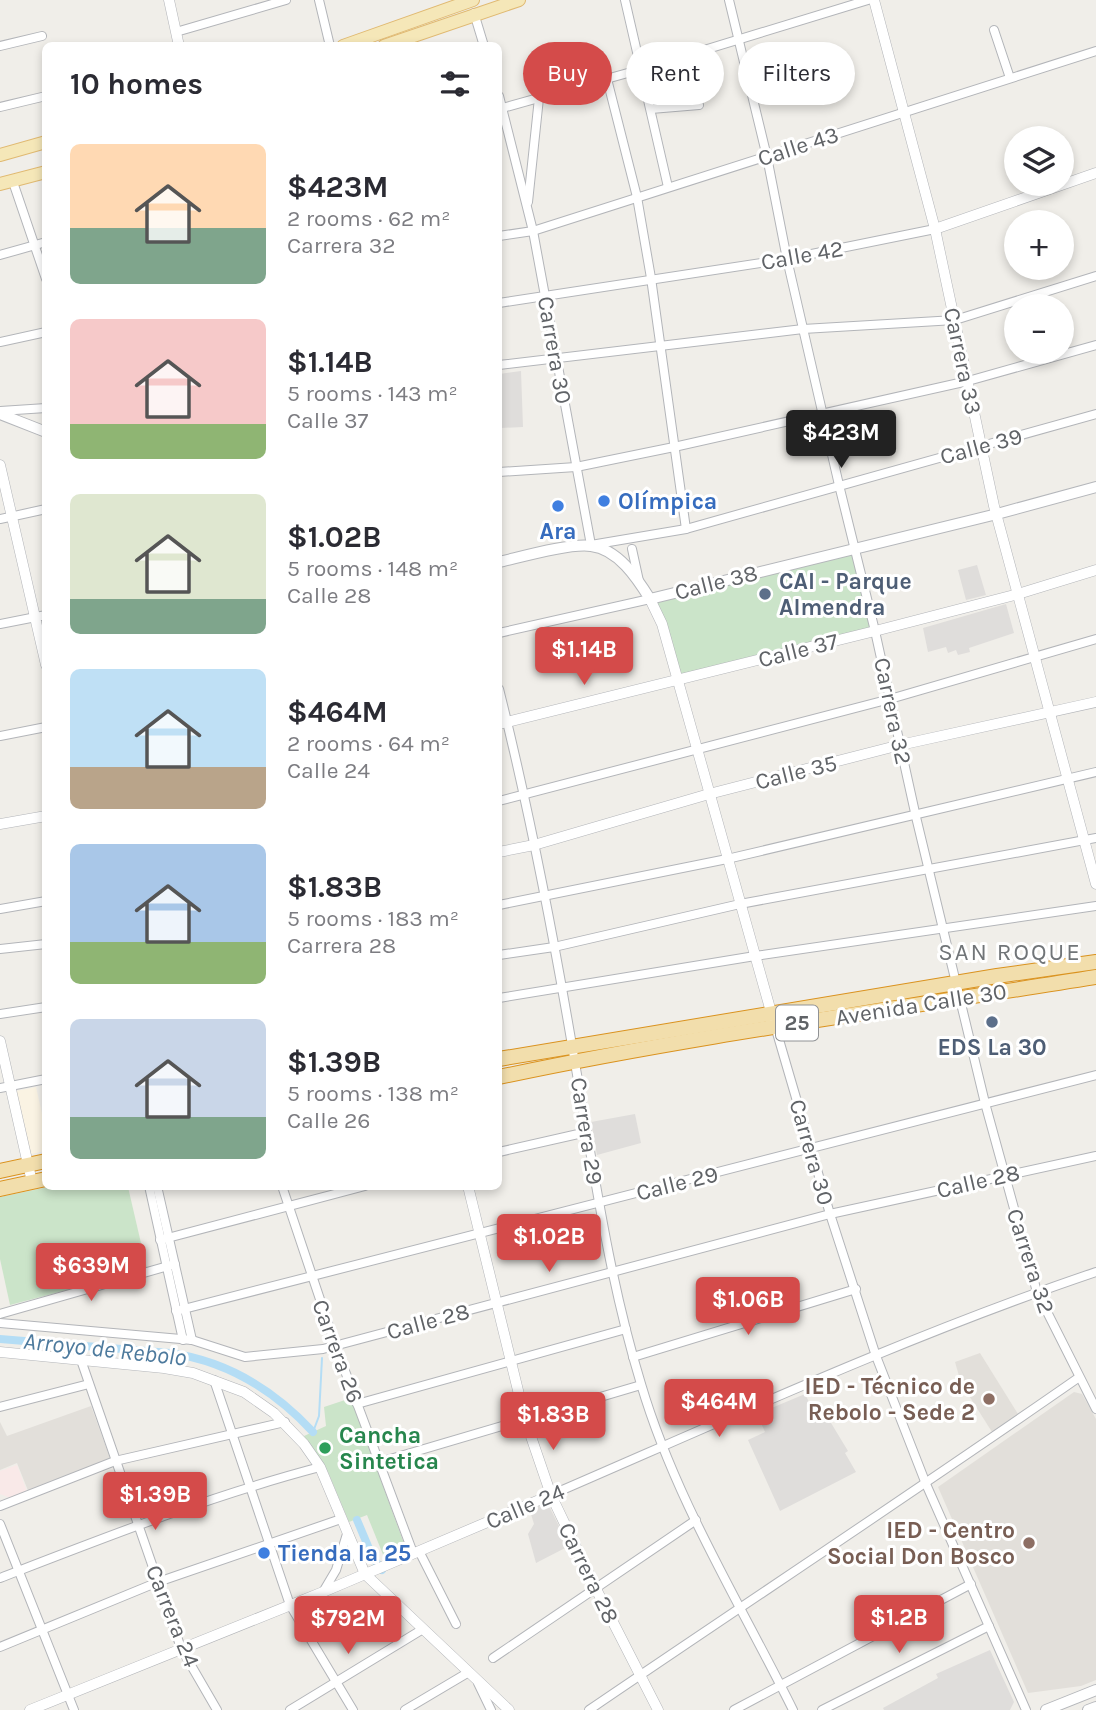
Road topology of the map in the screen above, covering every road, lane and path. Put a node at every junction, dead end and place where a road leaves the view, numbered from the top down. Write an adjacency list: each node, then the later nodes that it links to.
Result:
1 (169, 0): 12 (street)
2 (286, 0): 12 (street)
3 (319, 0): 16 (street)
4 (471, 0): 10 (street); 17 (main road)
5 (519, 0): 10 (main road)
6 (625, 0): 20 (street)
7 (729, 0): 14 (street, Carrera 32)
8 (868, 0): 14 (street)
9 (874, 0): 34 (street, Carrera 33)
10 (475, 15): 18 (main road); 19 (street)
11 (994, 30): 24 (street)
12 (176, 32): 15 (street)
13 (42, 36): 22 (street)
14 (740, 38): 21 (street); 38 (street, Carrera 32)
15 (178, 42)
16 (329, 42)
17 (354, 42)
18 (396, 42)
19 (483, 42)
20 (635, 42)
21 (724, 43)
22 (0, 46)
23 (1096, 51): 24 (street, Calle 43)
24 (1010, 78): 34 (street, Calle 43)
25 (42, 97): 31 (street)
26 (612, 99): 43 (street)
27 (523, 103): 32 (street)
28 (538, 105): 44 (street)
29 (650, 105): 33 (street)
30 (699, 105): 33 (street)
31 (0, 107)
32 (502, 109)
33 (651, 110): 42 (street)
34 (903, 111): 38 (street, Calle 43); 45 (street, Carrera 33)
35 (502, 113): 44 (street, Carrera 30)
36 (42, 143): 37 (main road)
37 (1, 152)
38 (767, 157): 42 (street, Calle 43); 51 (street, Carrera 32)
39 (42, 173): 41 (main road)
40 (1096, 173): 45 (street, Calle 42)
41 (6, 183): 49 (street)
42 (667, 187): 43 (street, Calle 43)
43 (637, 197): 46 (street, Calle 43); 54 (street)
44 (527, 208): 46 (street, Carrera 30)
45 (935, 229): 51 (street, Calle 42); 57 (street, Carrera 33)
46 (533, 231): 47 (street, Calle 43); 55 (street, Carrera 30)
47 (502, 236)
48 (42, 243): 49 (street)
49 (34, 245): 50 (street); 52 (street)
50 (0, 255)
51 (787, 259): 54 (street, Calle 42); 58 (street, Carrera 32)
52 (42, 268)
53 (1096, 276): 57 (street)
54 (651, 278): 55 (street, Calle 42); 62 (street)
55 (546, 296): 56 (street, Calle 42); 63 (street, Carrera 30)
56 (502, 303)
57 (955, 320): 58 (street); 65 (street, Carrera 33)
58 (803, 329): 62 (street); 68 (street, Carrera 32)
59 (42, 333): 60 (street)
60 (0, 342)
61 (1096, 345): 65 (street)
62 (661, 346): 63 (street); 71 (street)
63 (556, 359): 64 (street); 74 (street, Carrera 30)
64 (502, 365)
65 (968, 381): 68 (street); 72 (street, Carrera 33)
66 (42, 408): 67 (street)
67 (0, 413): 70 (main road)
68 (823, 413): 71 (street); 76 (street, Carrera 32)
69 (1096, 414): 72 (street, Calle 39)
70 (42, 430)
71 (674, 447): 74 (street); 81 (street)
72 (981, 447): 76 (street, Calle 39); 79 (street, Carrera 33)
73 (0, 465): 80 (street)
74 (576, 467): 75 (street); 82 (street, Carrera 30)
75 (502, 472)
76 (839, 485): 81 (street, Calle 39); 83 (street, Carrera 32)
77 (1096, 487): 79 (main road, Calle 38)
78 (42, 510): 80 (street)
79 (997, 514): 83 (main road, Calle 38); 88 (street, Carrera 33)
80 (5, 518): 90 (street)
81 (686, 528): 82 (street, Calle 39)
82 (591, 545): 85 (main road, Calle 39); 87 (main road, Carrera 30)
83 (855, 547): 89 (main road, Calle 38); 92 (street, Carrera 32)
84 (632, 549): 87 (street, Carrera 30)
85 (502, 561)
86 (1096, 570): 88 (street, Calle 37)
87 (639, 581): 89 (main road, Carrera 30)
88 (1018, 594): 92 (street, Calle 37); 95 (street, Carrera 33)
89 (650, 599): 93 (street, Calle 38); 96 (street, Carrera 30)
90 (40, 616): 91 (street)
91 (0, 624)
92 (875, 631): 96 (street, Calle 37); 97 (street, Carrera 32)
93 (502, 632)
94 (1096, 639): 95 (street)
95 (1035, 657): 97 (street); 99 (street, Carrera 33)
96 (677, 680): 100 (street, Calle 37); 104 (street, Carrera 30)
97 (890, 699): 103 (street, Carrera 32); 104 (street)
98 (1096, 702): 99 (street, Calle 35)
99 (1050, 713): 103 (street, Calle 35); 106 (street, Carrera 33)
100 (503, 723): 108 (street, Carrera 29)
101 (42, 728): 102 (street)
102 (0, 736)
103 (900, 746): 107 (street, Calle 35); 111 (street, Carrera 32)
104 (696, 750): 107 (street, Carrera 30); 108 (street)
105 (1096, 772): 106 (street)
106 (1068, 780): 111 (street); 114 (street, Carrera 33)
107 (709, 794): 115 (street, Calle 35); 117 (street, Carrera 30)
108 (524, 795): 109 (street); 115 (street, Carrera 29)
109 (502, 800)
110 (42, 817): 112 (street)
111 (916, 817): 117 (street); 118 (street, Carrera 32)
112 (0, 824)
113 (1096, 838): 114 (street)
114 (1084, 841): 118 (street); 119 (street, Carrera 33)
115 (534, 845): 116 (street, Calle 35); 120 (street, Carrera 29)
116 (502, 851)
117 (727, 859): 120 (street); 123 (street, Carrera 30)
118 (928, 870): 123 (street); 126 (street, Carrera 32)
119 (1096, 884)
120 (544, 897): 122 (street); 128 (street, Carrera 29)
121 (42, 902): 125 (street)
122 (502, 904)
123 (740, 905): 128 (street); 131 (street, Carrera 30)
124 (1096, 906): 126 (street)
125 (0, 909)
126 (942, 929): 131 (street); 134 (street, Carrera 32)
127 (42, 944): 129 (street)
128 (554, 947): 130 (street); 135 (street, Carrera 29)
129 (0, 949)
130 (502, 955)
131 (755, 957): 135 (street); 140 (street, Carrera 30)
132 (1096, 962): 134 (highway, Avenida Calle 30 / 25)
133 (1096, 977): 137 (highway, Avenida Calle 30 / 25)
134 (957, 983): 137 (street, Carrera 32); 140 (highway, Avenida Calle 30 / 25)
135 (561, 988): 136 (street); 142 (street, Carrera 29)
136 (502, 998)
137 (960, 998): 140 (highway, Avenida Calle 30 / 25); 148 (street, Carrera 32)
138 (42, 1008): 139 (street)
139 (0, 1014)
140 (773, 1020): 142 (highway, Avenida Calle 30 / 25); 150 (street, Carrera 30)
141 (0, 1041): 147 (street)
142 (574, 1054): 143 (highway, Avenida Calle 30 / 25); 145 (highway, Avenida Calle 30 / 25); 149 (street, Carrera 29)
143 (502, 1059)
144 (1096, 1075): 148 (street, Calle 29)
145 (502, 1076)
146 (42, 1080): 147 (street)
147 (5, 1086): 154 (street)
148 (985, 1103): 150 (street, Calle 29); 156 (street, Carrera 32)
149 (587, 1132): 151 (street); 164 (street, Carrera 29)
150 (811, 1148): 164 (street, Calle 29); 166 (street, Carrera 30)
151 (502, 1152)
152 (1096, 1156): 156 (street, Calle 28)
153 (42, 1162): 154 (highway)
154 (28, 1164): 155 (highway); 157 (street)
155 (0, 1171)
156 (1004, 1174): 166 (street, Calle 28); 174 (street, Carrera 32)
157 (39, 1180): 158 (highway)
158 (0, 1189)
159 (150, 1190): 168 (street)
160 (158, 1190): 168 (street)
161 (283, 1190): 165 (street, Carrera 26)
162 (350, 1190): 165 (street)
163 (469, 1190): 167 (street, Carrera 28)
164 (598, 1203): 167 (street, Calle 29); 171 (street, Carrera 29)
165 (288, 1207): 168 (street); 172 (street, Carrera 26)
166 (830, 1214): 171 (street, Calle 28); 173 (street, Carrera 30)
167 (480, 1233): 172 (street, Calle 29); 175 (street, Carrera 28)
168 (164, 1239): 169 (street)
169 (170, 1266): 176 (street); 177 (street)
170 (1096, 1272): 174 (street, Calle 24)
171 (612, 1273): 175 (street, Calle 28); 179 (street, Carrera 29)
172 (311, 1277): 176 (street, Calle 29); 182 (street, Carrera 26)
173 (856, 1289): 184 (street, Carrera 30); 185 (street)
174 (1037, 1292): 184 (street, Calle 24); 188 (street, Carrera 32)
175 (497, 1302): 182 (street, Calle 28); 187 (street, Carrera 28)
176 (181, 1310): 180 (street); 181 (street)
177 (0, 1314)
178 (0, 1323): 180 (street, Calle 28)
179 (626, 1329): 185 (street, Carrera 29); 187 (street)
180 (183, 1340): 181 (street, Calle 28)
181 (192, 1340): 182 (street, Calle 28)
182 (336, 1347): 192 (street, Carrera 26)
183 (0, 1352): 186 (street)
184 (876, 1356): 198 (street, Calle 24); 202 (street, Carrera 30)
185 (633, 1357): 191 (street, Carrera 29)
186 (81, 1360): 189 (street); 190 (street, Carrera 24)
187 (511, 1360): 192 (street); 195 (street, Carrera 28)
188 (1079, 1378): 194 (street, Carrera 32); 202 (street)
189 (214, 1380): 196 (street); 197 (street)
190 (89, 1384): 193 (street); 199 (street, Carrera 24)
191 (641, 1385): 195 (street); 198 (street, Carrera 29)
192 (357, 1404): 200 (street, Carrera 26)
193 (0, 1407)
194 (1096, 1409)
195 (525, 1419): 200 (street); 204 (street, Carrera 28)
196 (285, 1422): 197 (street); 201 (street)
197 (232, 1436): 199 (street); 203 (street)
198 (662, 1447): 204 (street, Calle 24); 207 (street, Carrera 29)
199 (115, 1461): 205 (street); 209 (street, Carrera 24)
200 (380, 1462): 212 (street, Carrera 26)
201 (320, 1467): 203 (street); 206 (street)
202 (926, 1484): 217 (street, Carrera 30); 221 (street)
203 (249, 1485): 209 (street); 211 (street)
204 (551, 1495): 212 (street, Calle 24); 218 (street, Carrera 28)
205 (0, 1506)
206 (341, 1519): 210 (street); 211 (street)
207 (696, 1520): 218 (street); 221 (street, Carrera 29)
208 (0, 1524): 213 (street)
209 (137, 1524): 213 (street); 216 (street, Carrera 24)
210 (347, 1534): 214 (street); 219 (street)
211 (269, 1545): 216 (street); 220 (street)
212 (416, 1552): 214 (street, Calle 24); 222 (street, Carrera 26)
213 (18, 1571): 215 (street); 225 (street)
214 (368, 1573): 219 (street, Calle 24); 224 (street)
215 (0, 1578)
216 (158, 1582): 225 (street); 227 (street, Carrera 24)
217 (971, 1584): 223 (street, Carrera 30); 233 (street)
218 (595, 1587): 228 (street); 230 (street, Carrera 28)
219 (323, 1592): 220 (street, Calle 24)
220 (290, 1605): 227 (street, Calle 24); 232 (street)
221 (740, 1606): 230 (street); 233 (street, Carrera 29)
222 (456, 1623)
223 (989, 1626): 249 (street); 250 (street, Carrera 30)
224 (423, 1629): 229 (street); 232 (street)
225 (42, 1631): 226 (street); 235 (street)
226 (0, 1647)
227 (181, 1648): 235 (street, Calle 24); 239 (street, Carrera 24)
228 (493, 1658)
229 (469, 1672): 231 (street); 242 (street)
230 (640, 1675): 245 (street); 246 (street, Carrera 28)
231 (477, 1680): 243 (street); 244 (street)
232 (336, 1681): 240 (street); 241 (street)
233 (781, 1686): 247 (street); 248 (street, Carrera 29)
234 (1096, 1690): 251 (main road)
235 (66, 1695): 237 (street, Calle 24); 238 (street)
236 (1096, 1707): 252 (main road)
237 (30, 1710)
238 (74, 1710)
239 (217, 1710)
240 (290, 1710)
241 (353, 1710)
242 (405, 1710)
243 (491, 1710)
244 (509, 1710)
245 (589, 1710)
246 (658, 1710)
247 (734, 1710)
248 (793, 1710)
249 (822, 1710)
250 (1026, 1710)
251 (1046, 1710)
252 (1088, 1710)

